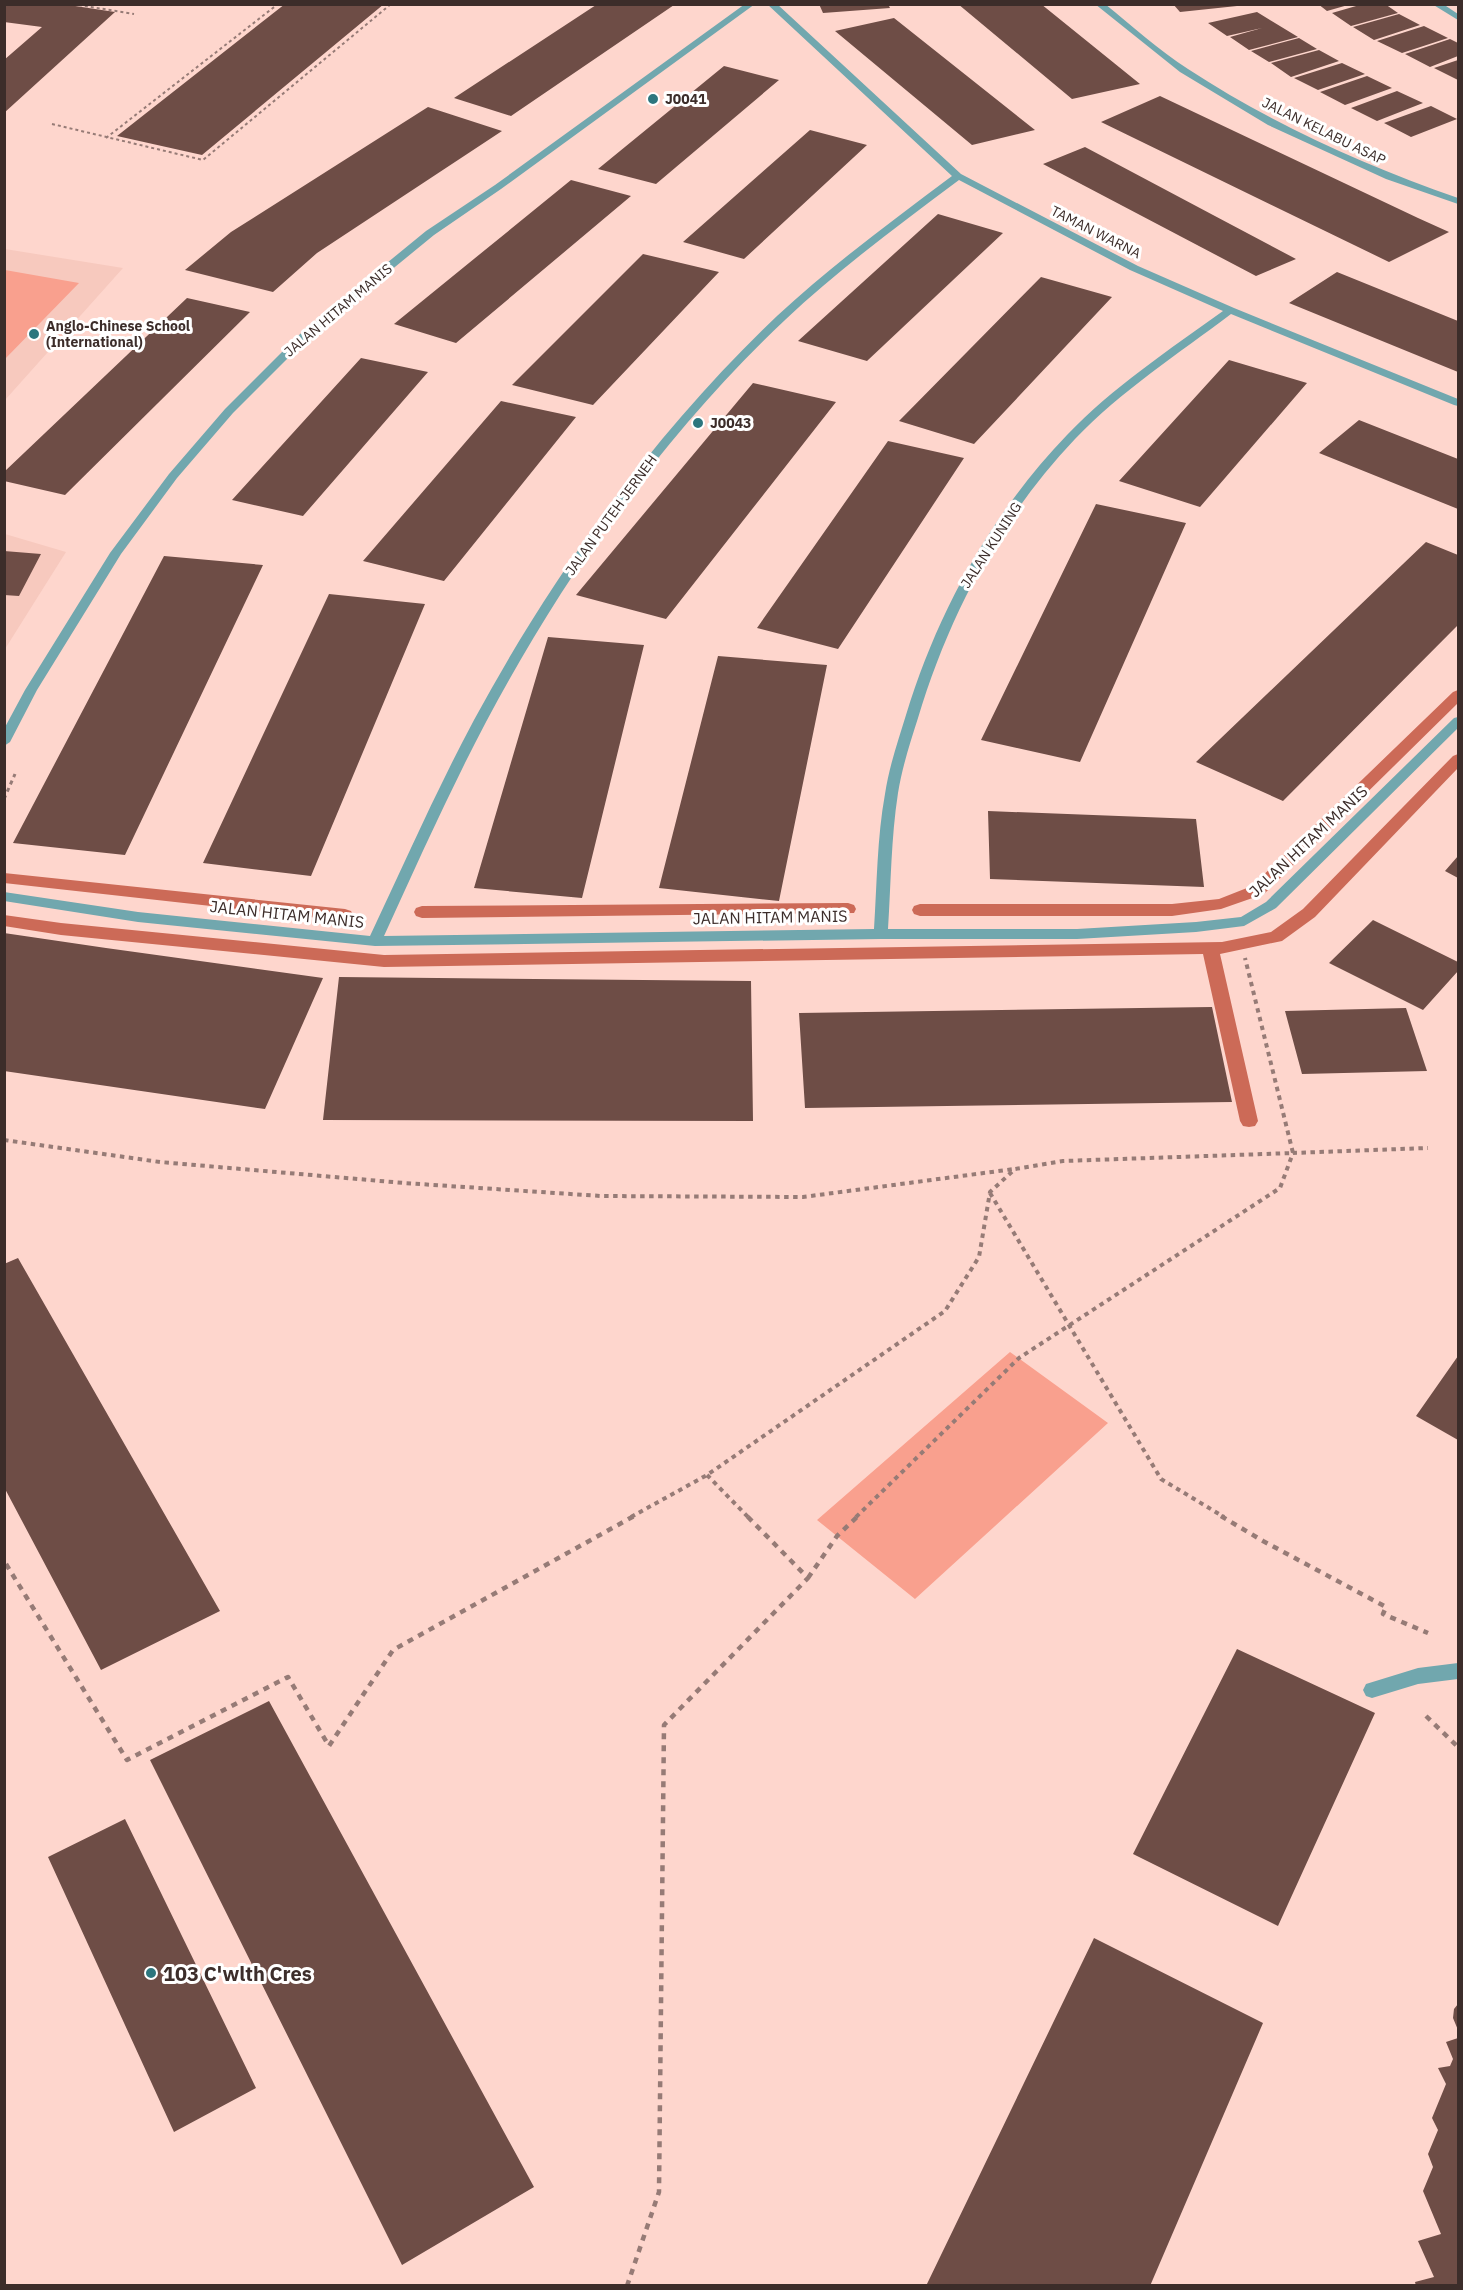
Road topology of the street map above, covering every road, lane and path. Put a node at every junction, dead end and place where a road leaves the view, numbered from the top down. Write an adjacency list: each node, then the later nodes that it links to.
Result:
1 (73, 4): 8 (path)
2 (278, 4): 11 (path)
3 (391, 4): 11 (path)
4 (751, 4): 17 (street, JALAN HITAM MANIS)
5 (771, 4): 12 (street, TAMAN WARNA)
6 (1099, 4): 13 (street, JALAN KELABU ASAP)
7 (1436, 4): 9 (street)
8 (134, 14)
9 (1458, 16)
10 (52, 124): 11 (path)
11 (106, 138)
12 (958, 176): 14 (street, TAMAN WARNA); 22 (street, JALAN PUTEH JERNEH)
13 (1458, 201)
14 (1230, 310): 15 (street, TAMAN WARNA); 21 (street, JALAN KUNING)
15 (1458, 403)
16 (1458, 721): 21 (street, JALAN HITAM MANIS)
17 (4, 742)
18 (20, 765): 19 (path)
19 (4, 799)
20 (4, 896): 22 (street, JALAN HITAM MANIS)
21 (881, 934): 22 (street, JALAN HITAM MANIS)
22 (375, 942)
23 (1243, 949): 26 (path)
24 (4, 1140): 27 (path)
25 (1428, 1148): 26 (path)
26 (1293, 1153): 27 (path); 29 (path)
27 (1015, 1169): 28 (path)
28 (990, 1192): 29 (path); 30 (path)
29 (1069, 1325): 32 (path); 33 (path)
30 (707, 1475): 31 (path); 32 (path)
31 (6, 1564)
32 (808, 1578): 36 (path)
33 (1432, 1635)
34 (1458, 1671): 35 (street)
35 (1372, 1690)
36 (627, 2286)

